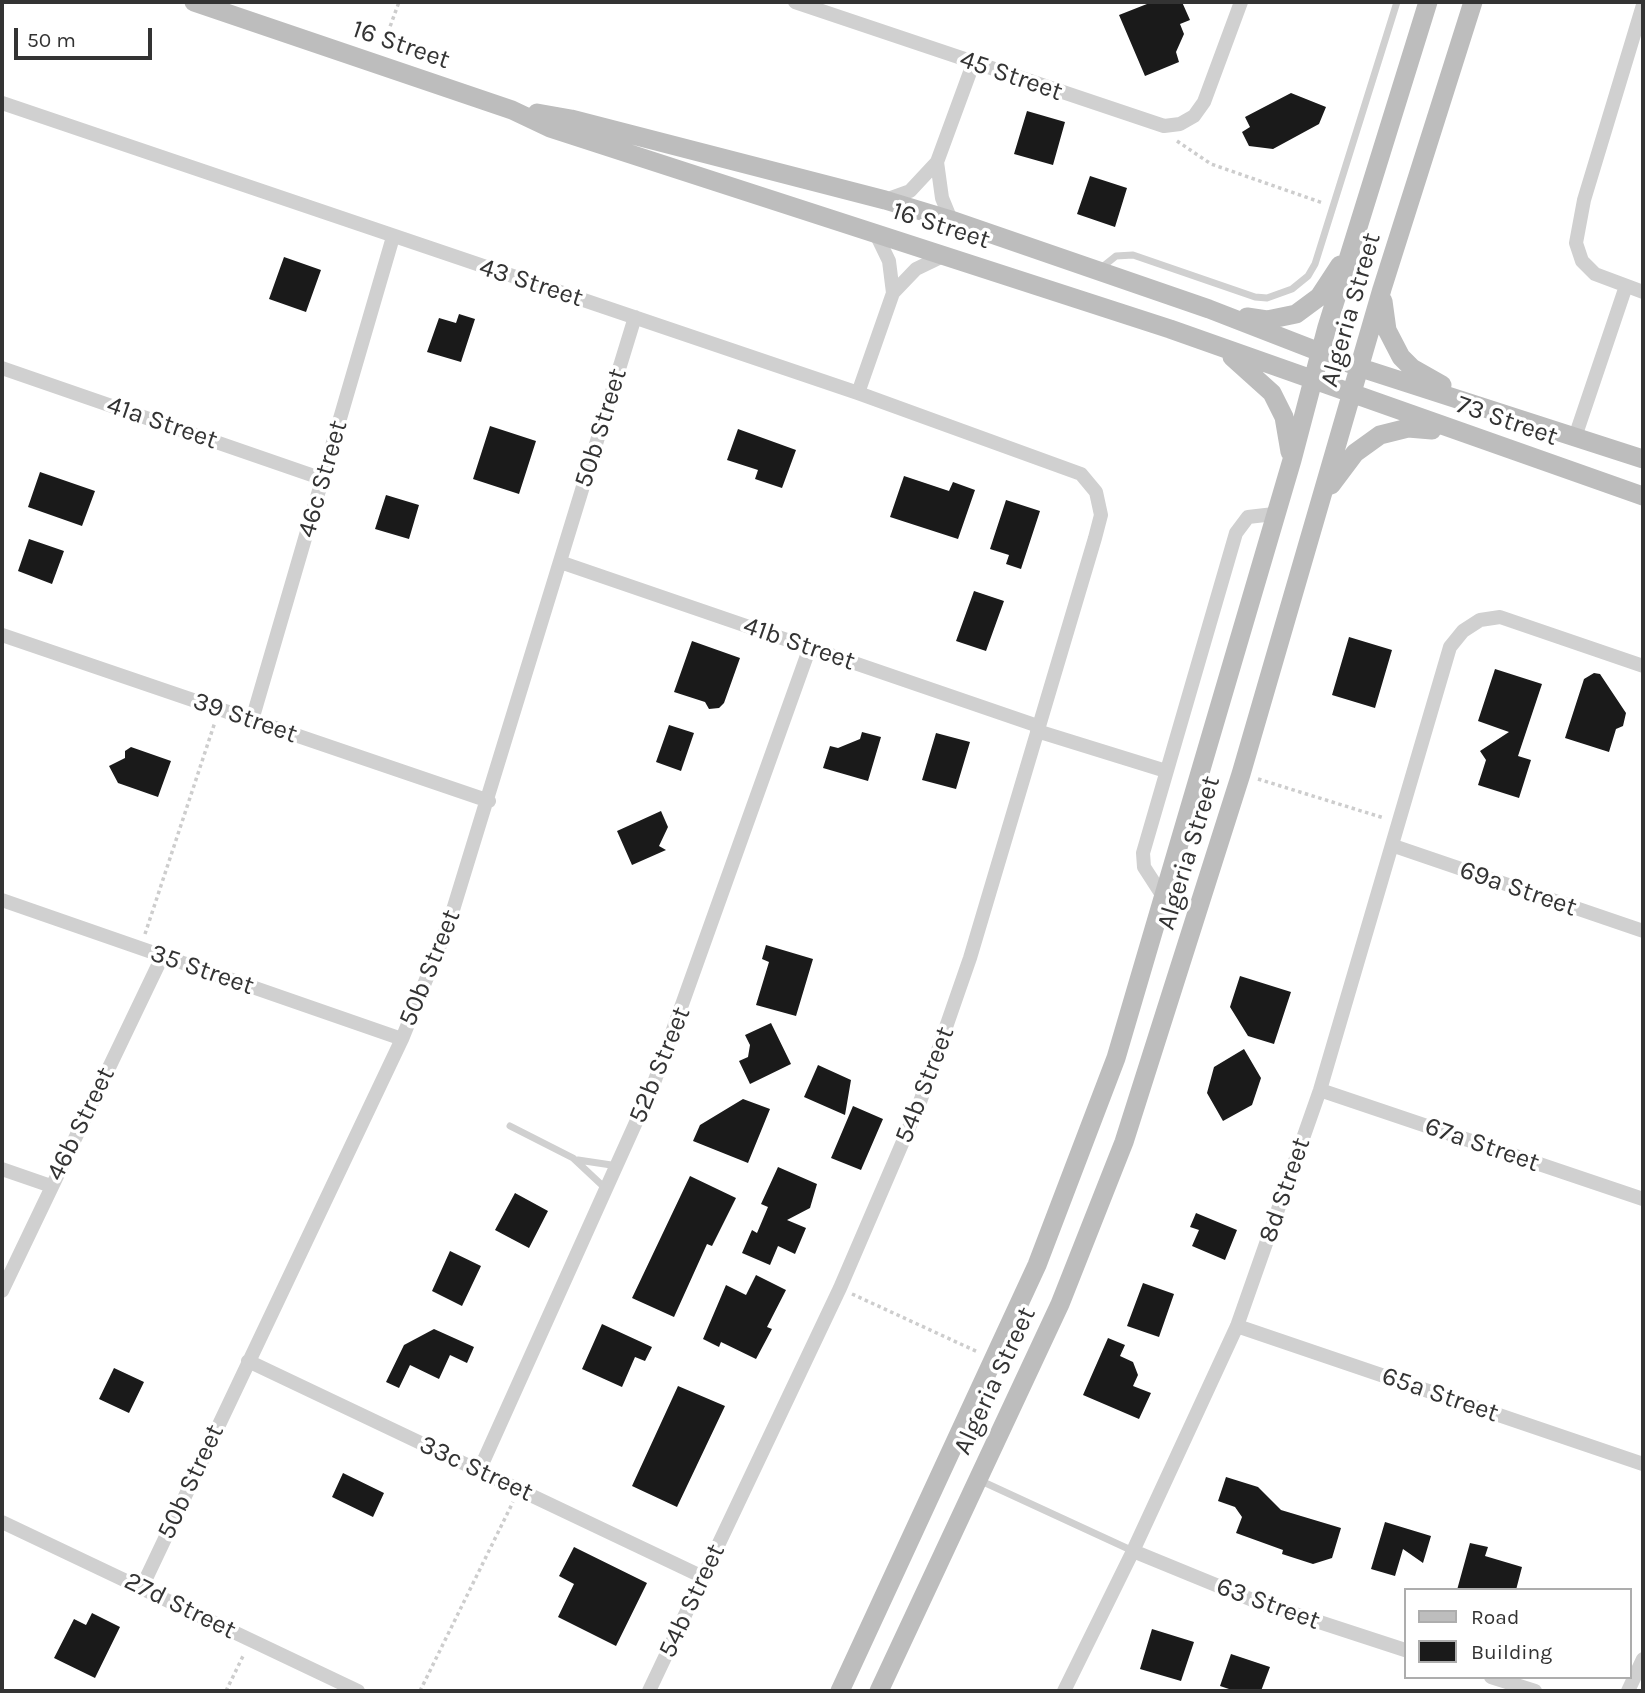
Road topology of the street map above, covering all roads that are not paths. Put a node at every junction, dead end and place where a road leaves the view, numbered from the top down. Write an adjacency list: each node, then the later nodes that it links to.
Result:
1 (194, 2): 11 (main road, 16 Street)
2 (796, 2): 9 (street, 45 Street)
3 (1241, 2): 9 (street, 45 Street)
4 (1397, 2): 19 (lane)
5 (1428, 2): 17 (main road, Algeria Street)
6 (1473, 2): 21 (main road, Algeria Street)
7 (1643, 5): 8 (street)
8 (1640, 25): 20 (street)
9 (973, 64): 12 (street)
10 (2, 103): 16 (street, 43 Street)
11 (512, 110): 13 (main road, 16 Street); 15 (main road, 16 Street)
12 (937, 162): 13 (street); 14 (street)
13 (885, 200): 14 (main road, 16 Street)
14 (951, 220): 19 (main road, 16 Street)
15 (875, 232): 18 (main road, 16 Street); 23 (street)
16 (393, 237): 25 (street, 43 Street); 39 (street, 46c Street)
17 (1354, 244): 24 (main road); 27 (main road, Algeria Street)
18 (945, 255): 23 (street); 26 (main road, 16 Street)
19 (1099, 271): 24 (main road, 16 Street)
20 (1626, 286): 22 (street); 35 (street)
21 (1382, 289): 29 (main road, Algeria Street); 33 (main road)
22 (1643, 292)
23 (893, 293): 31 (street)
24 (1209, 309): 27 (main road, 16 Street)
25 (635, 317): 31 (street, 43 Street); 43 (street, 50b Street)
26 (1215, 345): 30 (main road, 16 Street); 37 (main road)
27 (1320, 354): 29 (main road, 16 Street); 30 (main road, Algeria Street)
28 (2, 368): 39 (street, 41a Street)
29 (1360, 368): 32 (main road, Algeria Street); 33 (main road, 73 Street)
30 (1312, 380): 32 (main road, 16 Street); 37 (main road, Algeria Street)
31 (858, 393): 38 (street, 43 Street)
32 (1353, 396): 34 (main road, 73 Street); 41 (main road, Algeria Street)
33 (1480, 406): 35 (main road, 73 Street)
34 (1457, 432): 40 (main road, 73 Street); 41 (main road)
35 (1575, 437): 36 (main road, 73 Street)
36 (1643, 459)
37 (1292, 460): 42 (main road, Algeria Street)
38 (1059, 465): 48 (street, 54b Street)
39 (323, 479): 47 (street, 46c Street)
40 (1643, 496)
41 (1322, 497): 70 (main road, Algeria Street)
42 (1274, 514): 49 (street); 52 (main road, Algeria Street)
43 (560, 562): 45 (street, 41b Street); 50 (street, 50b Street)
44 (2, 635): 47 (street, 39 Street)
45 (810, 647): 48 (street, 41b Street); 60 (street, 52b Street)
46 (1643, 666): 51 (street, 8d Street)
47 (252, 720): 50 (street, 39 Street)
48 (1037, 729): 49 (street, 41b Street); 73 (street, 54b Street)
49 (1166, 771): 52 (street)
50 (489, 801): 56 (street, 50b Street)
51 (1394, 846): 54 (street, 69a Street); 57 (street, 8d Street)
52 (1164, 898): 80 (main road, Algeria Street)
53 (3, 903): 55 (street, 35 Street)
54 (1643, 931)
55 (162, 957): 56 (street, 35 Street); 62 (street, 46b Street)
56 (402, 1039): 67 (street, 50b Street)
57 (1320, 1090): 64 (street, 67a Street); 66 (street, 8d Street)
58 (510, 1126): 59 (lane)
59 (573, 1158): 60 (lane); 63 (lane)
60 (619, 1166): 63 (street, 52b Street)
61 (2, 1169): 62 (street)
62 (51, 1186): 65 (street, 46b Street)
63 (607, 1191): 69 (street, 52b Street)
64 (1643, 1199)
65 (2, 1291)
66 (1237, 1326): 68 (street, 65a Street); 72 (street, 8d Street)
67 (248, 1361): 69 (street, 33c Street); 74 (street, 50b Street)
68 (1643, 1464)
69 (479, 1471): 73 (street, 33c Street)
70 (978, 1480): 72 (lane); 81 (main road, Algeria Street)
71 (2, 1522): 74 (street, 27d Street)
72 (1133, 1551): 75 (street, 63 Street); 82 (street, 8d Street)
73 (703, 1577): 79 (street, 54b Street)
74 (142, 1587): 78 (street, 27d Street)
75 (1404, 1650)
76 (1643, 1659): 84 (street)
77 (1497, 1679): 83 (street)
78 (358, 1691)
79 (649, 1691)
80 (840, 1691)
81 (879, 1691)
82 (1064, 1691)
83 (1535, 1691)
84 (1628, 1691)

